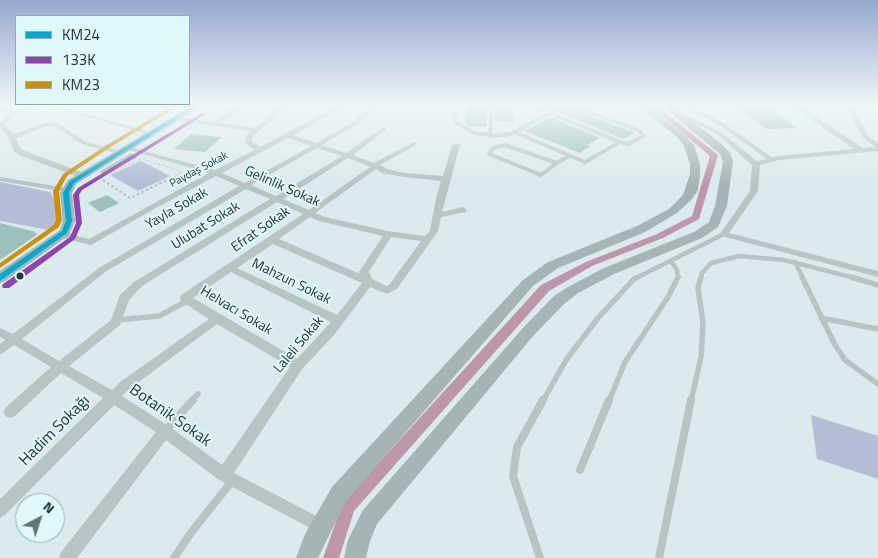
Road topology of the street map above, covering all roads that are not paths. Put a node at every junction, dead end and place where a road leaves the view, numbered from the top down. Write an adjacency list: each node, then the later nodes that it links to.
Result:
1 (6, 131): 24 (street)
2 (28, 131): 24 (street, Gelinlik Sokak)
3 (66, 131): 30 (street, Gelinlik Sokak)
4 (141, 131): 21 (street)
5 (157, 131): 21 (street)
6 (254, 131): 31 (street)
7 (297, 131): 23 (street, Paydaş Sokak)
8 (341, 131): 28 (street, Yayla Sokak)
9 (381, 131): 33 (street, Ulubat Sokak)
10 (471, 131): 22 (lane)
11 (490, 131): 22 (lane)
12 (592, 131): 25 (lane)
13 (638, 131): 25 (lane)
14 (675, 131): 80 (street)
15 (702, 131): 84 (street)
16 (716, 131): 37 (street)
17 (730, 131): 35 (lane)
18 (831, 131): 32 (street)
19 (862, 131): 29 (street)
20 (514, 132): 22 (lane); 34 (lane)
21 (152, 134): 30 (street)
22 (490, 135)
23 (288, 136): 28 (street); 31 (street, Paydaş Sokak)
24 (12, 137): 40 (street)
25 (620, 142): 34 (lane)
26 (414, 144): 38 (street, Efrat Sokak)
27 (456, 145): 42 (street)
28 (316, 146): 33 (street); 43 (street, Yayla Sokak)
29 (878, 148): 32 (street)
30 (123, 150): 39 (street, Gelinlik Sokak); 40 (street)
31 (261, 150): 39 (street, Paydaş Sokak)
32 (862, 151): 35 (street)
33 (347, 156): 38 (street); 45 (street, Ulubat Sokak)
34 (569, 156): 36 (lane)
35 (772, 160): 37 (street)
36 (557, 163): 36 (lane)
37 (756, 164): 50 (street)
38 (376, 166): 42 (street); 47 (street, Efrat Sokak)
39 (216, 173): 43 (street, Gelinlik Sokak); 51 (street, Paydaş Sokak)
40 (81, 175): 44 (street)
41 (0, 179): 44 (street)
42 (445, 179): 48 (street)
43 (245, 185): 45 (street, Gelinlik Sokak); 68 (street, Yayla Sokak)
44 (67, 190): 51 (street)
45 (274, 199): 47 (street, Gelinlik Sokak); 64 (street, Ulubat Sokak)
46 (463, 210): 48 (street)
47 (308, 214): 49 (street, Gelinlik Sokak); 53 (street, Efrat Sokak)
48 (437, 215): 52 (street)
49 (389, 234): 52 (street, Gelinlik Sokak); 59 (street, Laleli Sokak)
50 (724, 234): 54 (lane); 57 (street)
51 (62, 235): 58 (street)
52 (428, 239): 59 (street)
53 (272, 240): 56 (street, Efrat Sokak); 59 (street)
54 (671, 260): 77 (lane); 85 (lane)
55 (795, 262): 60 (lane); 62 (lane); 86 (lane)
56 (230, 268): 61 (street, Efrat Sokak); 65 (street, Mahzun Sokak)
57 (878, 274)
58 (0, 278)
59 (368, 282): 65 (street, Laleli Sokak)
60 (878, 285)
61 (187, 299): 63 (street, Helvacı Sokak); 64 (lane)
62 (822, 318): 66 (lane); 72 (lane)
63 (216, 319): 71 (street, Helvacı Sokak); 74 (street, Hadim Sokağı)
64 (117, 320): 70 (street)
65 (339, 320): 71 (street, Laleli Sokak)
66 (878, 329)
67 (0, 332): 68 (street, Botanik Sokak)
68 (14, 340): 69 (street, Yayla Sokak); 70 (street, Botanik Sokak)
69 (0, 350)
70 (61, 366): 74 (street, Botanik Sokak); 75 (street)
71 (298, 366): 78 (street, Laleli Sokak)
72 (878, 384)
73 (198, 394): 76 (lane)
74 (114, 398): 76 (street, Botanik Sokak); 79 (street, Hadim Sokağı)
75 (10, 412)
76 (164, 431): 78 (street, Botanik Sokak); 81 (street)
77 (580, 470)
78 (228, 478): 80 (street, Botanik Sokak); 82 (lane)
79 (0, 510)
80 (321, 526): 83 (street)
81 (67, 558)
82 (174, 558)
83 (307, 558)
84 (355, 558)
85 (540, 558)
86 (659, 558)

